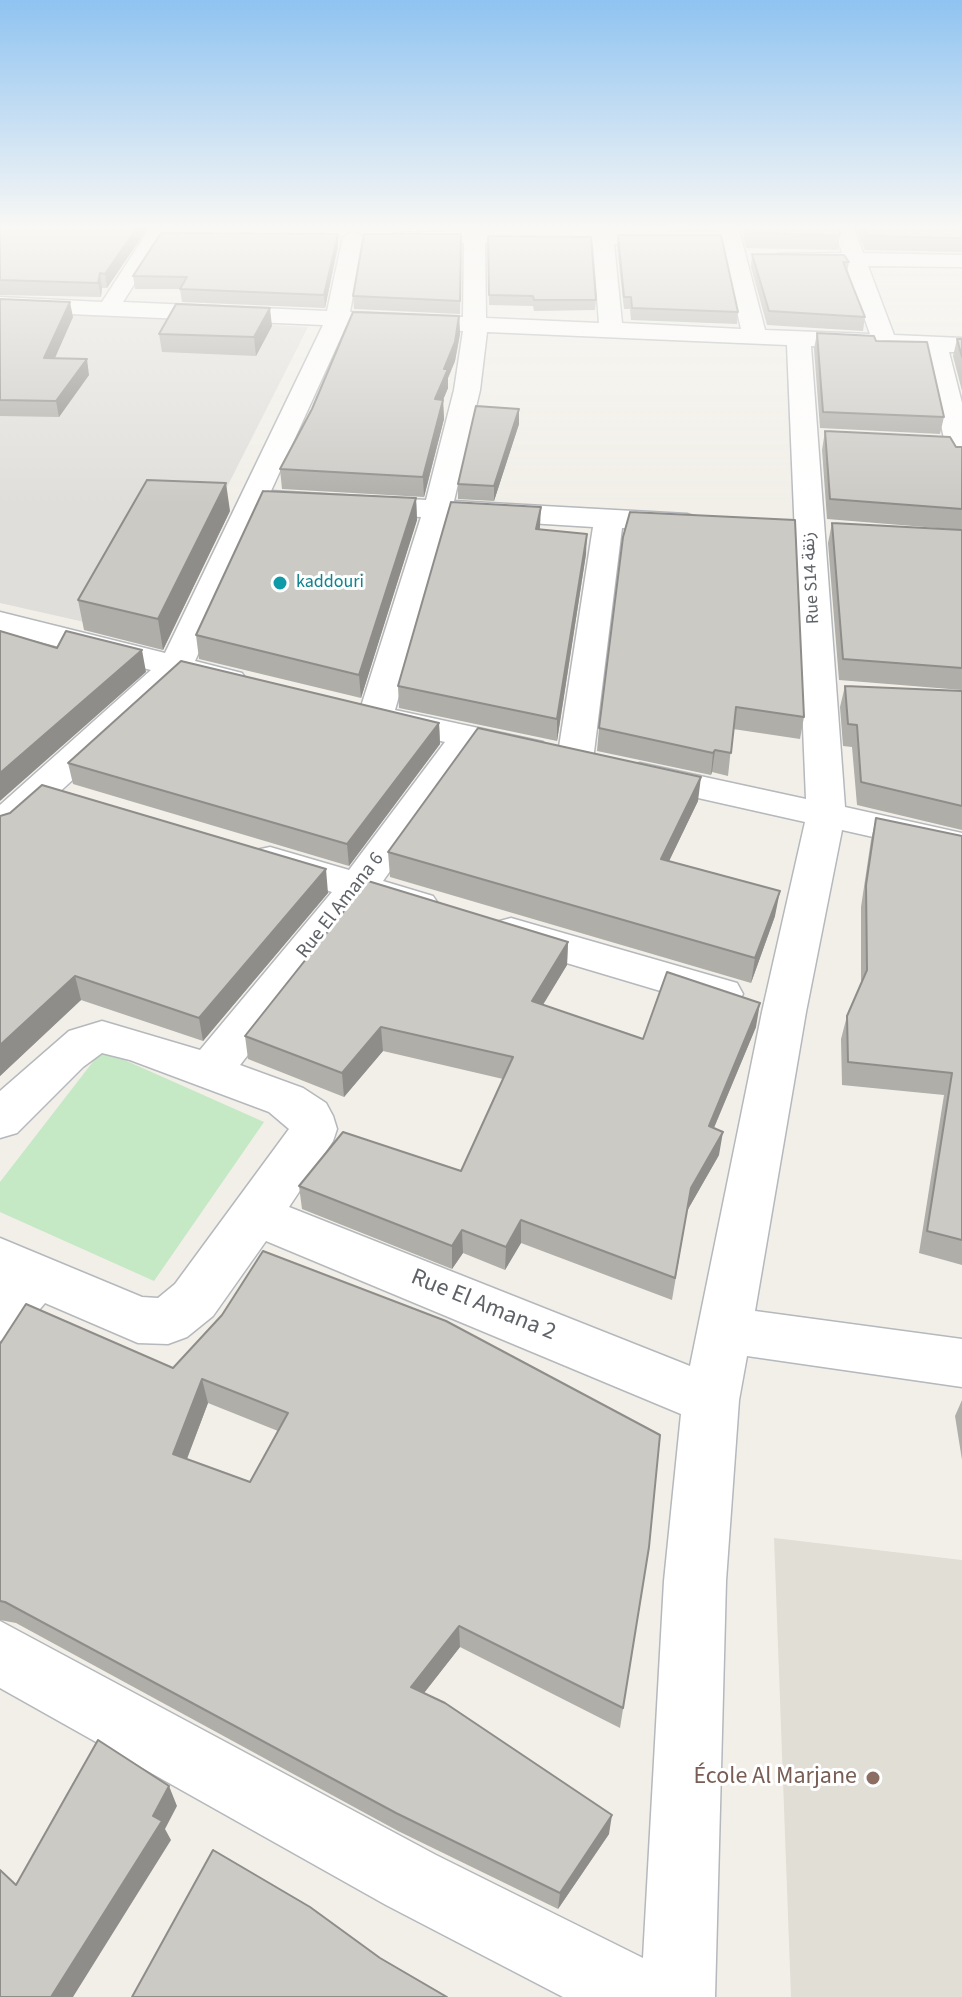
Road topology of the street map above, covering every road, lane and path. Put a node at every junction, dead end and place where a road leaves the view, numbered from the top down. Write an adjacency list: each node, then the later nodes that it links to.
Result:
1 (320, 319): 6 (street)
2 (474, 319): 7 (street)
3 (610, 319): 8 (street)
4 (750, 319): 9 (street)
5 (876, 319): 11 (street)
6 (337, 320): 7 (street); 16 (street)
7 (474, 326): 8 (street); 17 (street)
8 (611, 331): 9 (street)
9 (755, 338): 10 (street)
10 (799, 340): 11 (street); 27 (street, Rue S14 زنقة)
11 (885, 343): 12 (street)
12 (935, 344): 13 (street); 15 (street)
13 (962, 345)
14 (929, 444): 15 (street)
15 (961, 450)
16 (255, 499): 17 (street); 21 (street)
17 (438, 508): 18 (street); 23 (street)
18 (609, 518): 19 (street); 24 (street)
19 (717, 525)
20 (0, 622): 21 (street)
21 (175, 667): 22 (street); 26 (street)
22 (261, 688)
23 (467, 737): 24 (street); 30 (street, Rue El Amana 6)
24 (575, 760): 27 (street)
25 (86, 803): 26 (street)
26 (16, 806)
27 (826, 816): 28 (street); 31 (street, Rue S14 زنقة)
28 (962, 845)
29 (232, 847): 30 (street)
30 (358, 887): 31 (street); 32 (street, Rue El Amana 6)
31 (784, 1012): 37 (street, Rue S14 زنقة)
32 (210, 1070): 33 (street); 34 (street)
33 (1, 1118)
34 (254, 1214): 35 (street); 39 (street, Rue El Amana 2)
35 (18, 1267): 36 (street)
36 (0, 1318)
37 (725, 1330): 38 (street); 39 (street, Rue S14 زنقة)
38 (962, 1363)
39 (711, 1400): 42 (street, Rue S14 زنقة)
40 (0, 1653): 41 (street)
41 (641, 1997)
42 (678, 1997)

